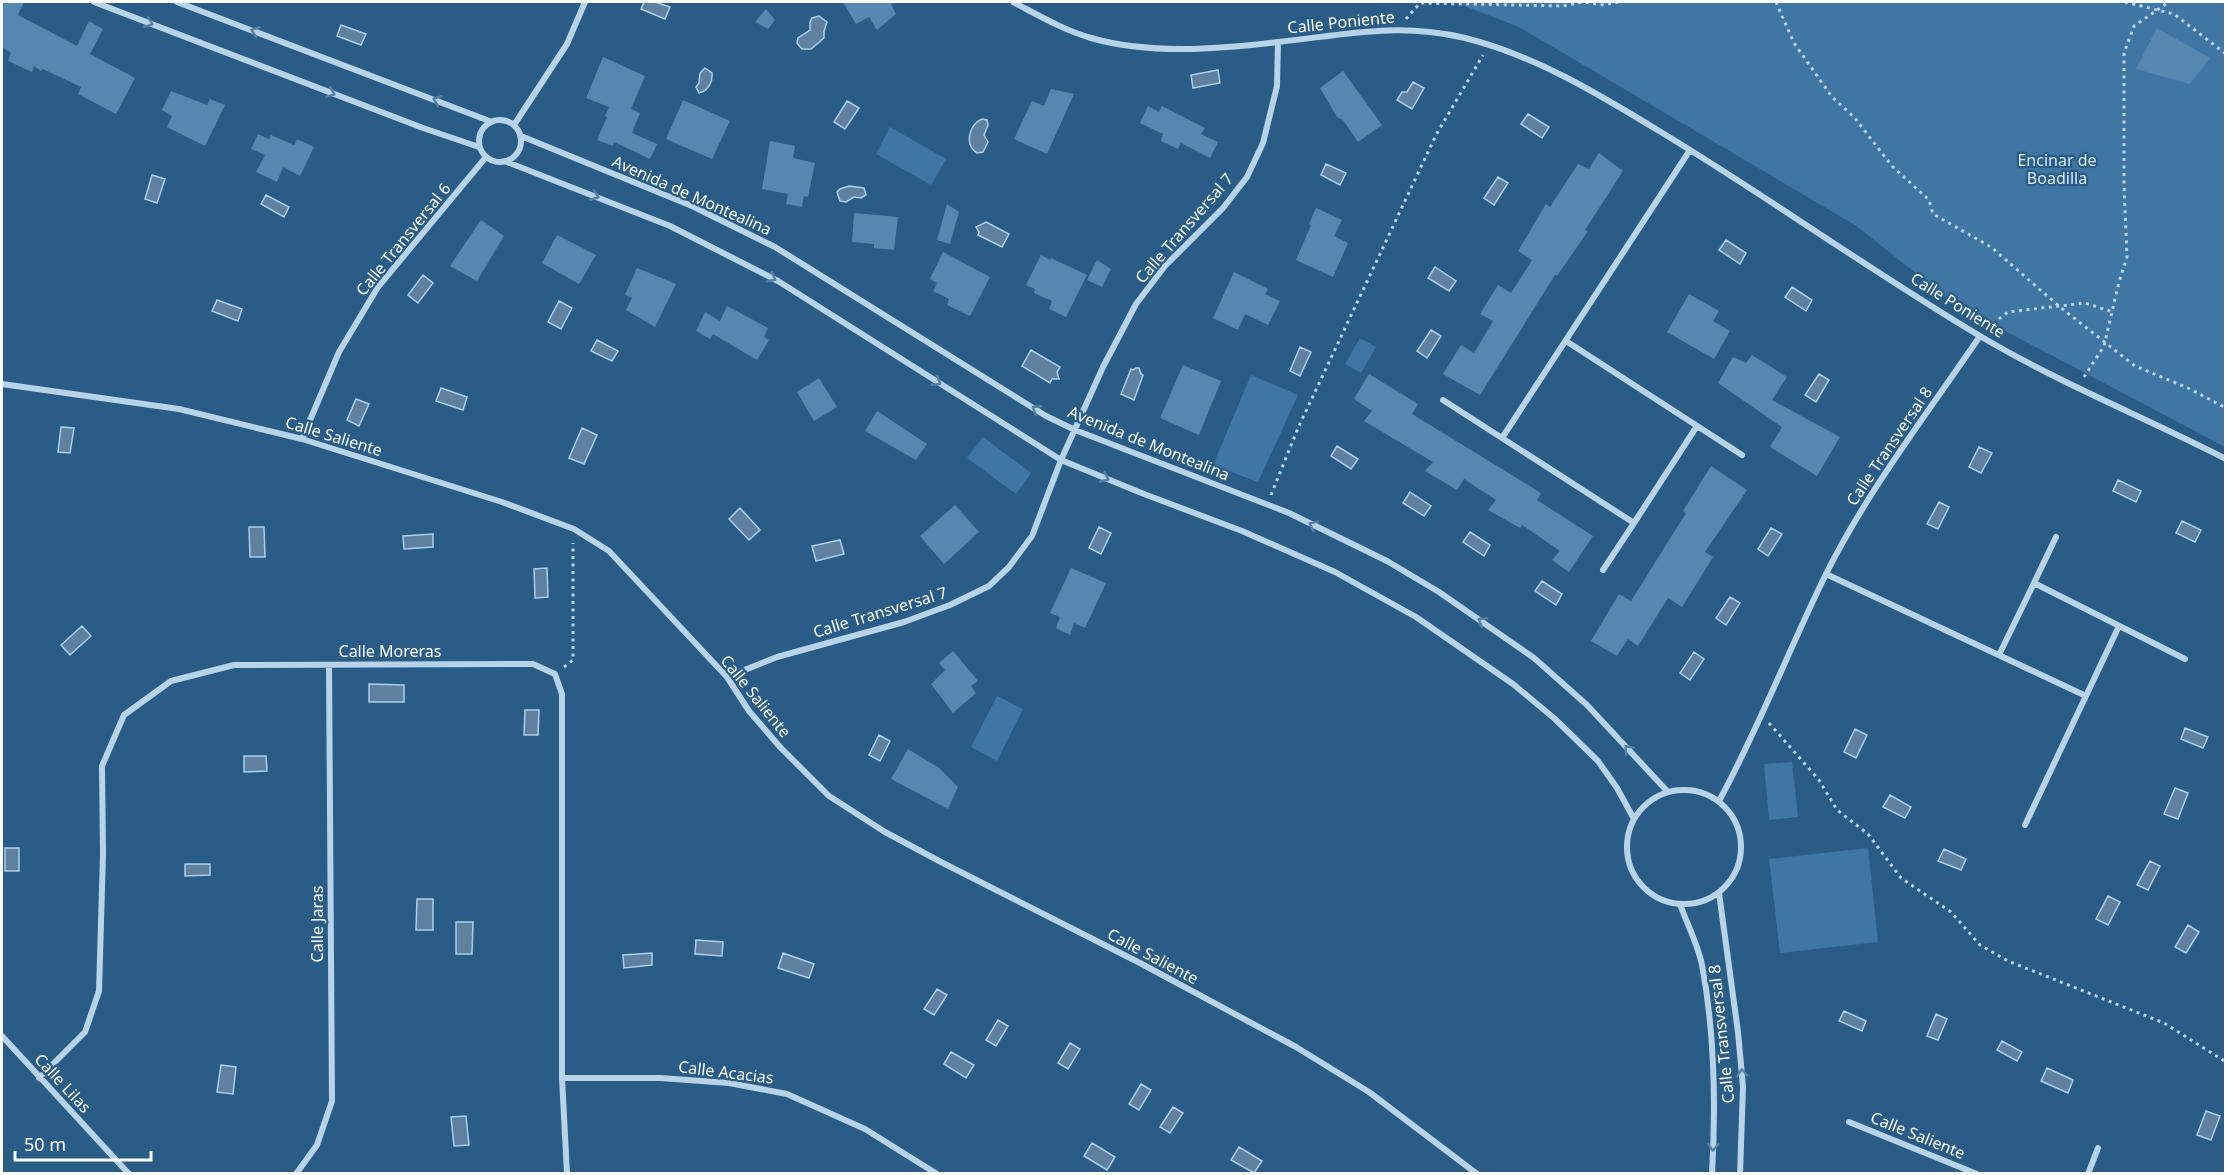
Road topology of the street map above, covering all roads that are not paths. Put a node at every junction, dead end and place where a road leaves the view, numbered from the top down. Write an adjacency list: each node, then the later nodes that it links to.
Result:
1 (94, 2): 9 (street, one-way to 9)
2 (177, 2): 6 (street, one-way to 2)
3 (585, 2): 7 (street)
4 (1013, 2): 5 (street, Calle Poniente)
5 (1278, 42): 10 (street, Calle Poniente); 18 (street, Calle Transversal 7)
6 (492, 122): 7 (street); 9 (street)
7 (514, 125): 8 (street)
8 (521, 136): 12 (street); 18 (street, Avenida de Montealina, one-way to 8)
9 (479, 147): 11 (street)
10 (1690, 150): 13 (street, Calle Poniente); 14 (street)
11 (486, 158): 12 (street); 20 (street, Calle Transversal 6)
12 (507, 162): 23 (street, one-way to 23)
13 (1980, 336): 22 (street, Calle Poniente); 27 (street, Calle Transversal 8)
14 (1566, 341): 17 (street); 19 (street)
15 (2, 384): 20 (street, Calle Saliente)
16 (1443, 400): 19 (street)
17 (1697, 426): 21 (street); 24 (street)
18 (1075, 430): 23 (street, Calle Transversal 7); 35 (street, Avenida de Montealina, one-way to 18)
19 (1502, 438): 24 (street)
20 (303, 439): 33 (street, Calle Saliente)
21 (1742, 455)
22 (2226, 459)
23 (1061, 460): 33 (street, Calle Transversal 7); 37 (street, one-way to 37)
24 (1634, 523): 26 (street)
25 (2056, 537): 28 (street)
26 (1603, 570)
27 (1826, 574): 30 (street); 36 (street, Calle Transversal 8)
28 (2034, 583): 29 (street); 30 (street)
29 (2119, 626): 31 (street); 34 (street)
30 (1999, 655): 34 (street)
31 (2185, 658)
32 (329, 665): 42 (street, Calle Moreras); 43 (street, Calle Moreras); 47 (street, Calle Jaras)
33 (727, 677): 50 (street, Calle Saliente)
34 (2086, 696): 38 (street)
35 (1668, 792): 36 (street); 37 (street)
36 (1719, 801): 39 (street)
37 (1634, 819): 40 (street)
38 (2025, 825)
39 (1719, 892): 40 (street); 52 (street, Calle Transversal 8, one-way to 39)
40 (1680, 904): 51 (street, Calle Transversal 8, one-way to 51)
41 (2, 1036): 42 (street, Calle Lilas)
42 (39, 1078): 46 (street, Calle Lilas)
43 (562, 1078): 48 (street); 49 (street, Calle Acacias)
44 (1849, 1122): 53 (street, Calle Saliente)
45 (2098, 1148): 54 (street)
46 (129, 1173)
47 (296, 1173)
48 (567, 1173)
49 (937, 1173)
50 (1476, 1173)
51 (1712, 1173)
52 (1740, 1173)
53 (1977, 1173)
54 (2088, 1173)

